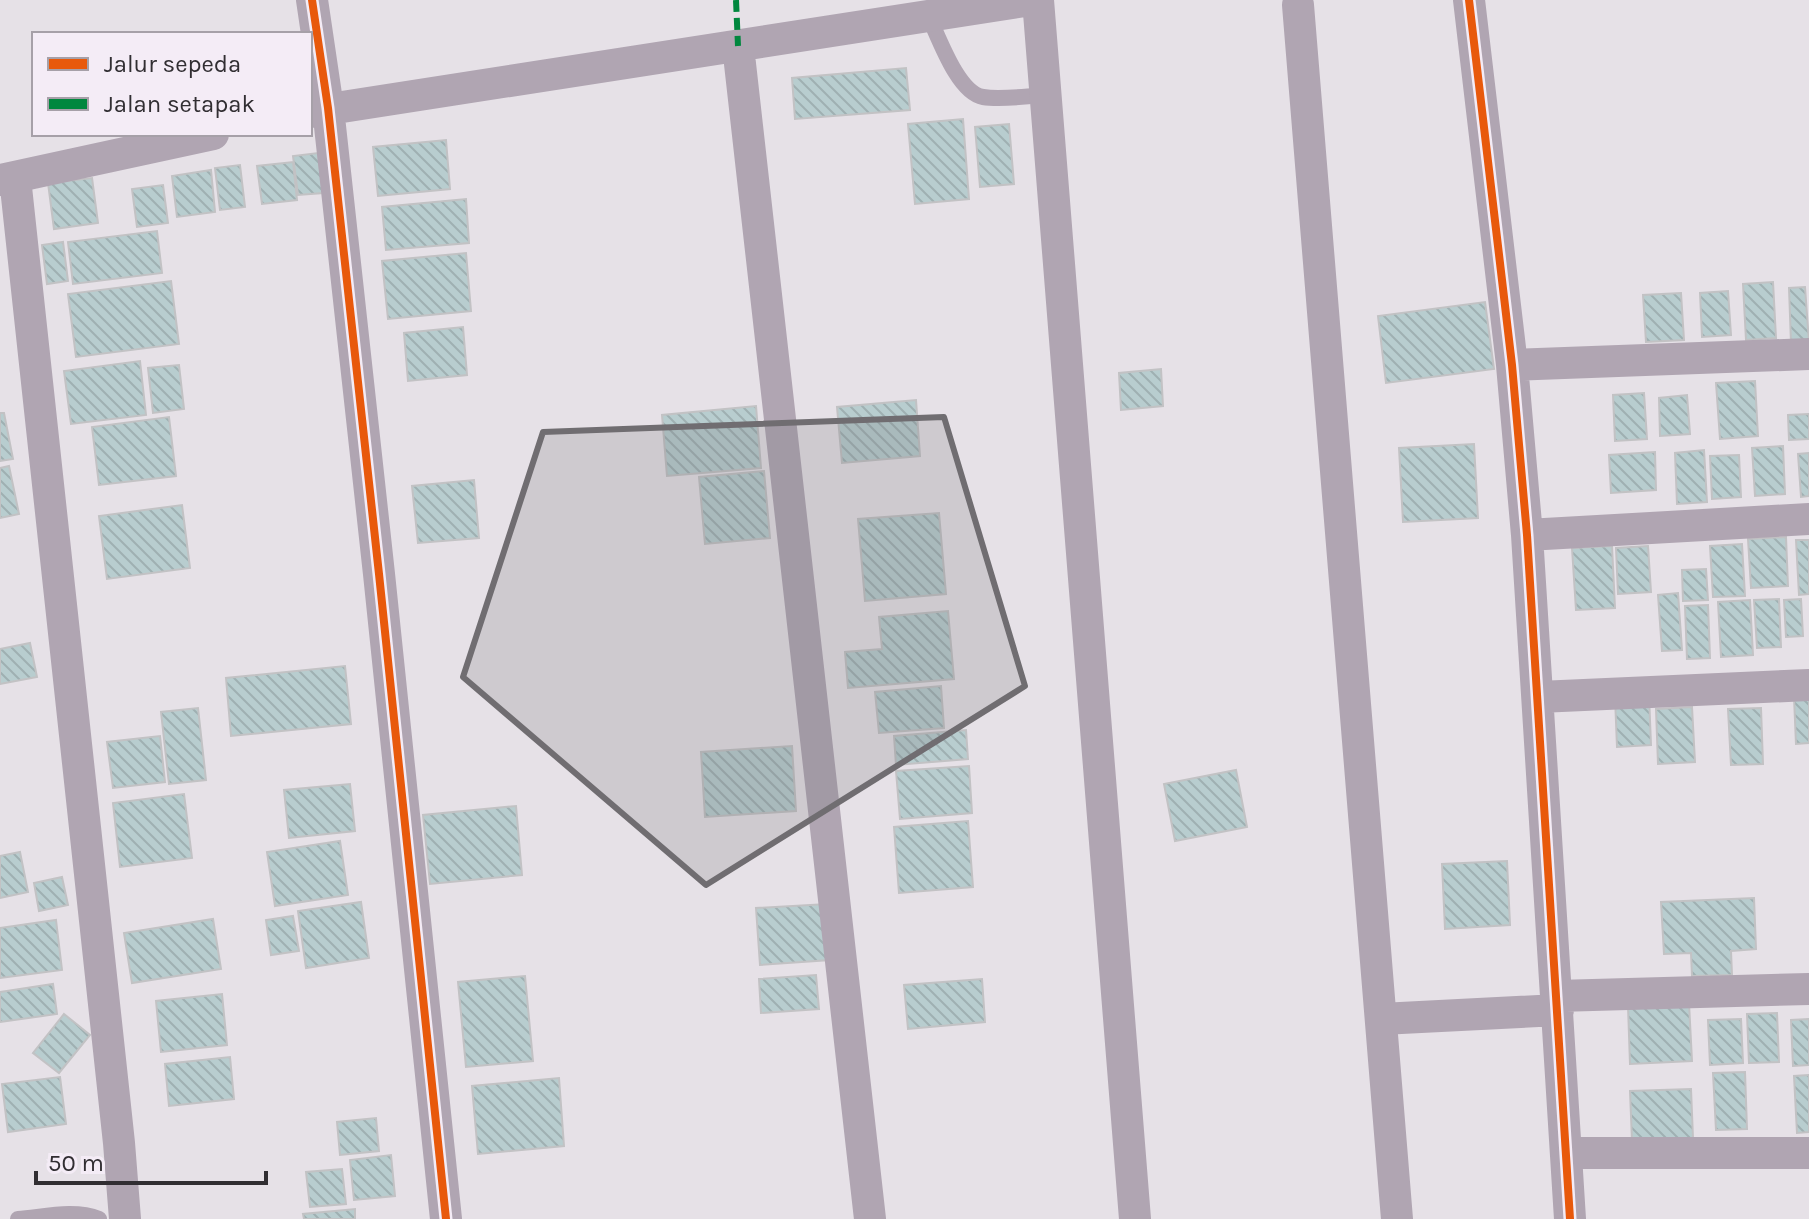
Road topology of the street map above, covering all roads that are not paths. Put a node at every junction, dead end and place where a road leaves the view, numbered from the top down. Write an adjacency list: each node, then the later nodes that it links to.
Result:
1 (312, 0): 9 (street)
2 (1031, 0): 6 (street)
3 (1038, 0): 8 (street)
4 (1469, 0): 13 (street)
5 (1298, 5): 20 (street)
6 (945, 10): 7 (street); 8 (lane)
7 (738, 46): 9 (street); 27 (street)
8 (1046, 95): 28 (street)
9 (319, 110): 26 (street)
10 (204, 136): 11 (street)
11 (8, 179): 25 (street)
12 (1809, 354): 13 (street)
13 (1512, 365): 15 (street)
14 (1809, 519): 15 (street)
15 (1527, 535): 17 (street)
16 (1809, 685): 17 (street)
17 (1539, 697): 19 (street)
18 (1809, 989): 19 (street)
19 (1558, 1003): 20 (street); 21 (street)
20 (1381, 1019): 29 (street)
21 (1567, 1153): 22 (street); 30 (street)
22 (1809, 1153)
23 (18, 1219): 24 (lane)
24 (99, 1219)
25 (125, 1219)
26 (446, 1219)
27 (870, 1219)
28 (1135, 1219)
29 (1397, 1219)
30 (1570, 1219)

